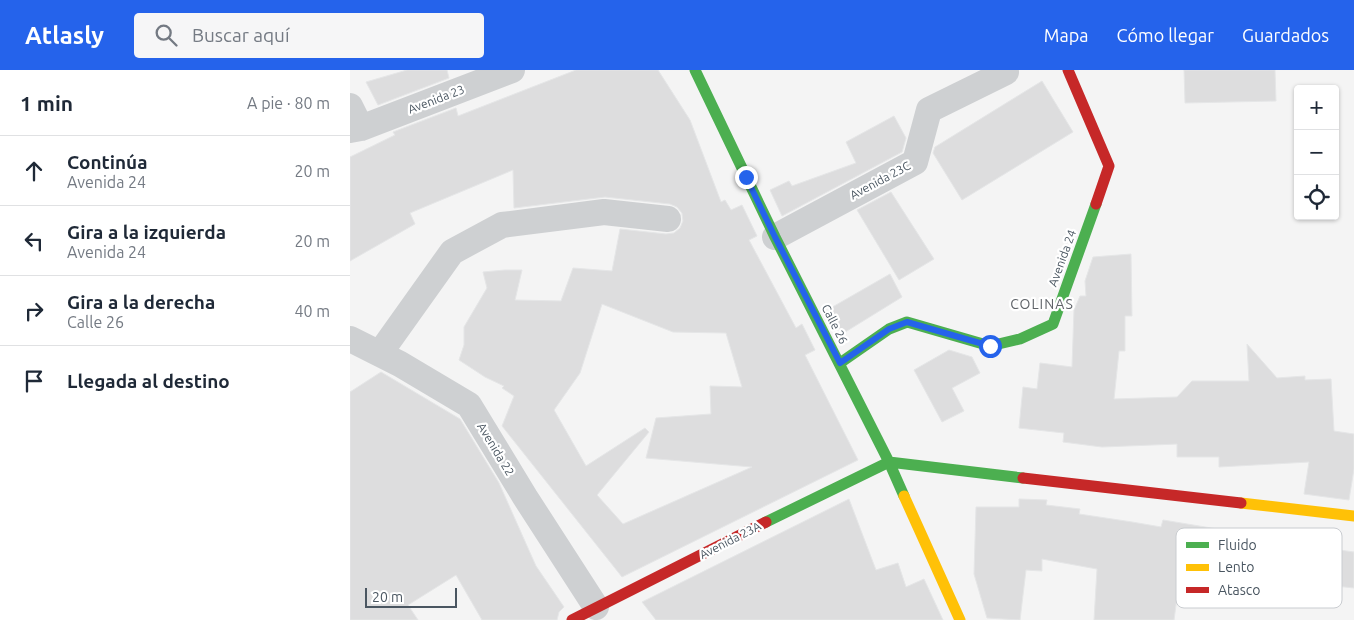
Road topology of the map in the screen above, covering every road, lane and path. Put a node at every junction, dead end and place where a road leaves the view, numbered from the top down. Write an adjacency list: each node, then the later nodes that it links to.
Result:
1 (512, 70): 5 (street, Avenida 23)
2 (695, 70): 7 (street, Calle 26)
3 (1068, 70): 10 (street, Avenida 24)
4 (1006, 72): 7 (street, Avenida 23C)
5 (354, 121)
6 (668, 219): 9 (street)
7 (775, 237): 10 (street, Calle 26)
8 (350, 338): 9 (street, Avenida 22)
9 (380, 354): 13 (street, Avenida 22)
10 (840, 363): 11 (street, Calle 26)
11 (888, 462): 12 (street); 13 (street, Avenida 23A); 15 (street, Calle 26)
12 (1354, 516)
13 (596, 608): 14 (street, Avenida 23A)
14 (572, 620)
15 (960, 620)

